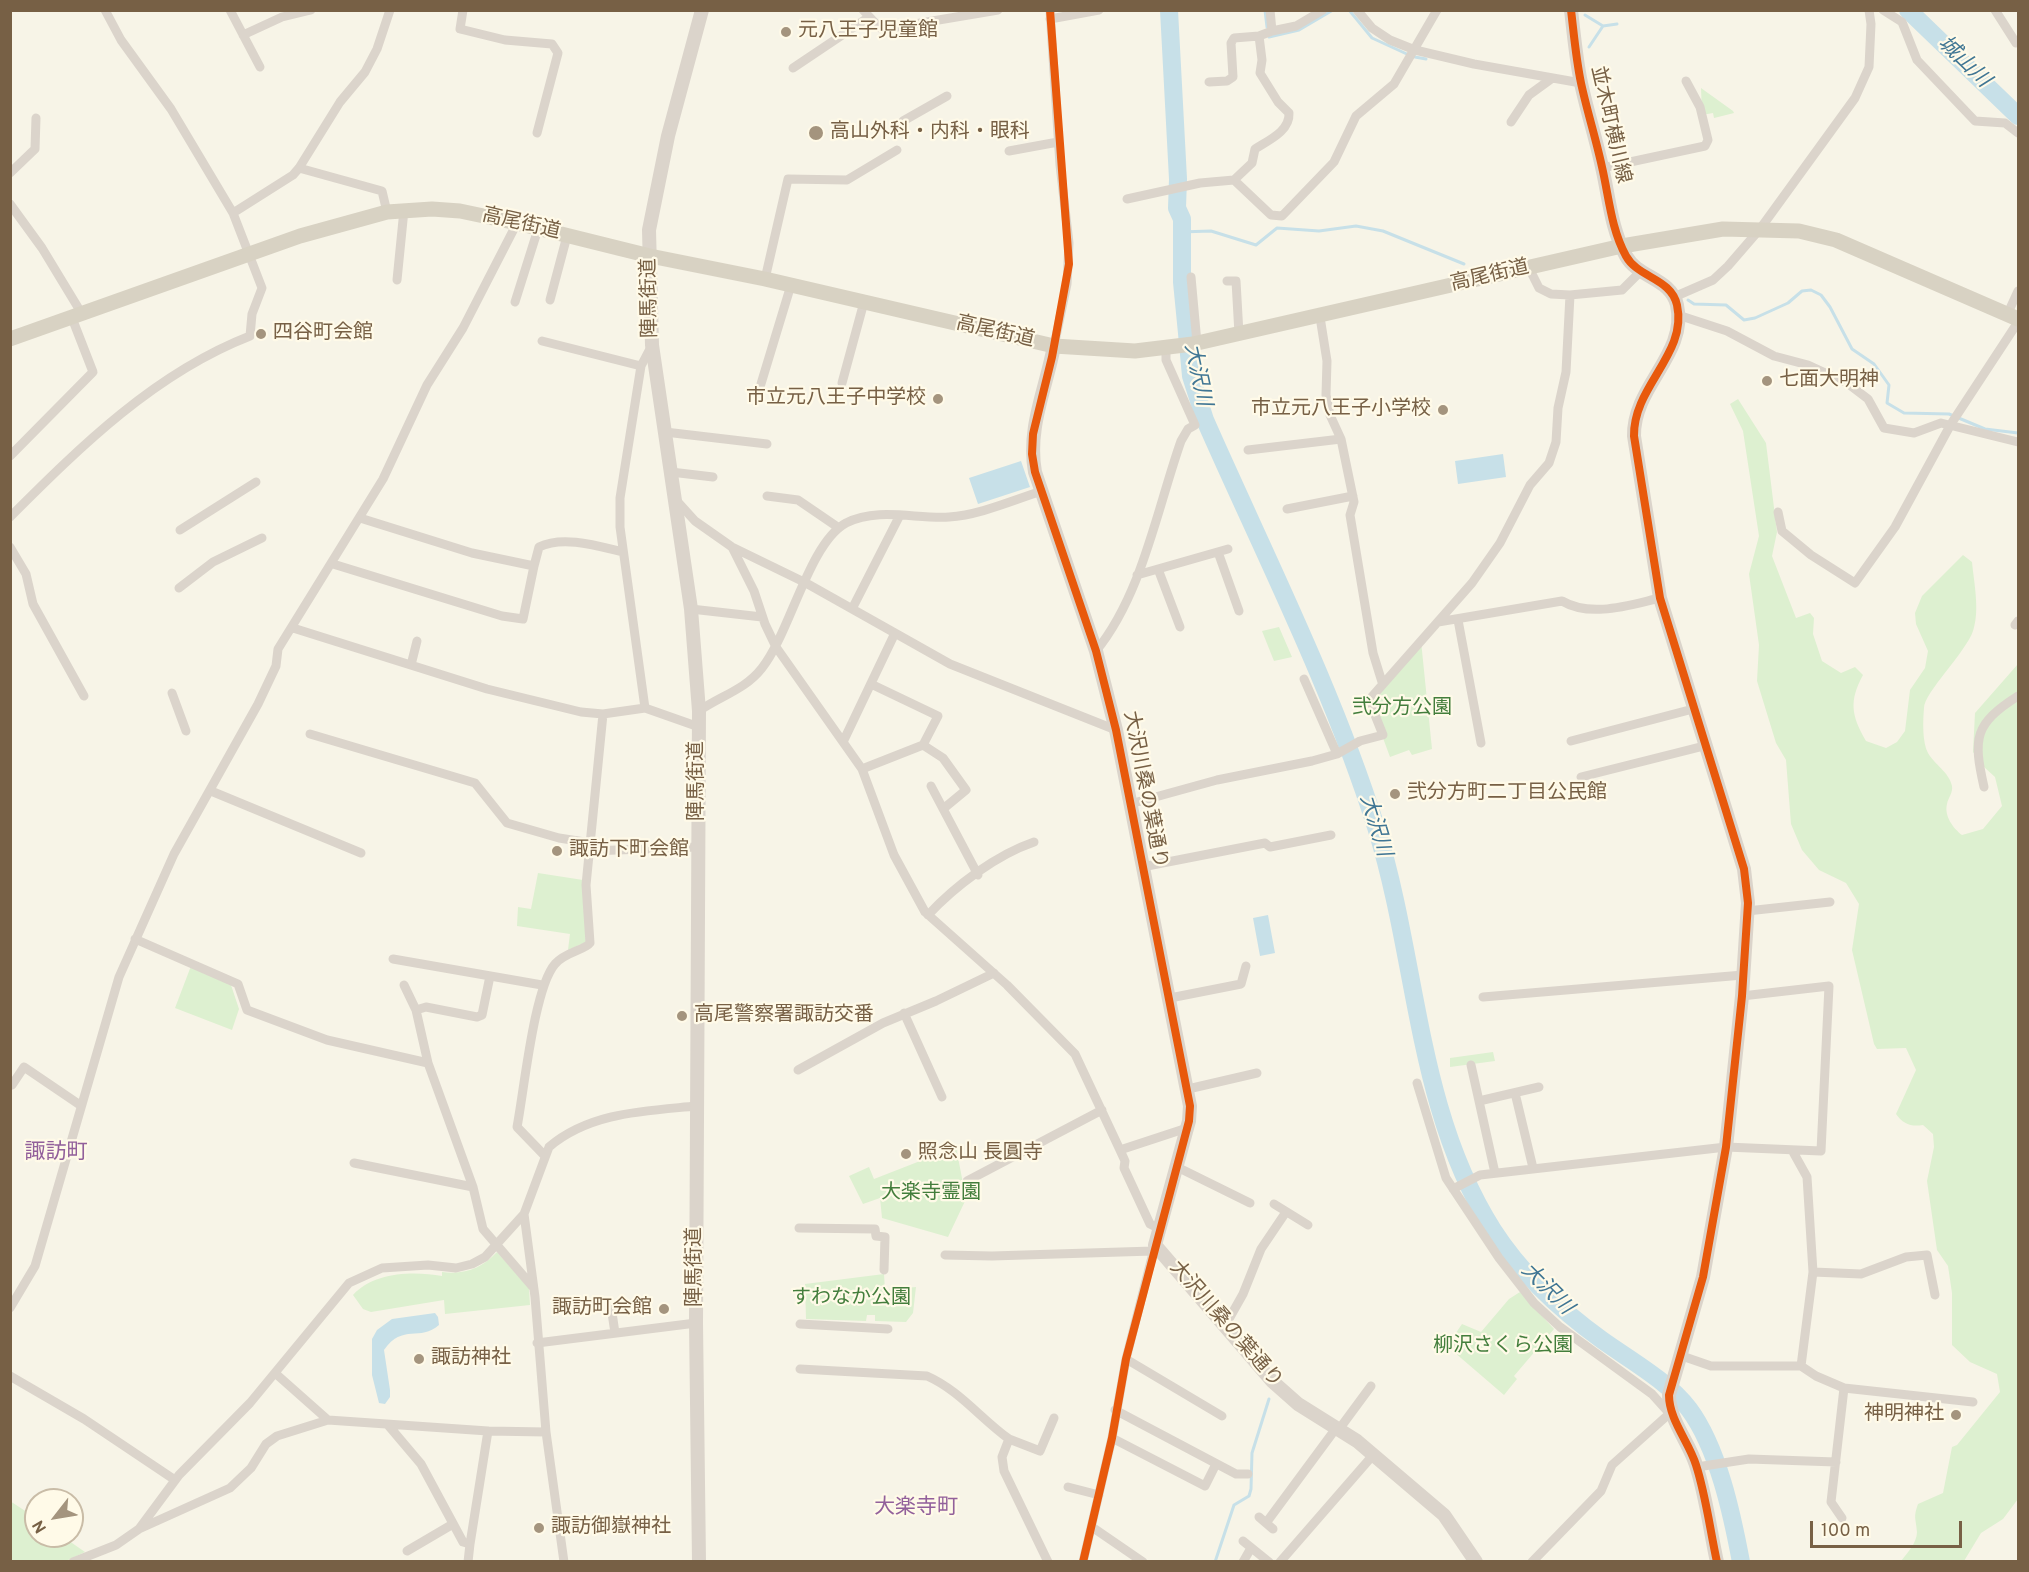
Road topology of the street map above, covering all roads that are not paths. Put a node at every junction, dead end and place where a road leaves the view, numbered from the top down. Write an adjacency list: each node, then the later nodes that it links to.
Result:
1 (105, 10): 48 (street)
2 (230, 10): 21 (street)
3 (311, 10): 21 (street)
4 (390, 10): 40 (street)
5 (463, 10): 35 (street)
6 (702, 10): 55 (street, 陣馬街道)
7 (998, 10): 18 (street)
8 (1099, 10): 19 (street)
9 (1270, 10): 20 (street)
10 (1323, 10): 20 (street)
11 (1357, 10): 24 (street)
12 (1437, 10): 24 (street)
13 (1571, 10): 30 (street, 並木町横川線)
14 (1869, 10): 51 (street)
15 (1883, 10): 36 (street)
16 (1995, 10): 23 (street)
17 (866, 14): 18 (street); 26 (street)
18 (943, 15)
19 (1050, 15): 37 (street)
20 (1272, 31): 22 (street)
21 (243, 35): 25 (street)
22 (1259, 36): 29 (street); 43 (street)
23 (2016, 44)
24 (1415, 50): 27 (street); 43 (street)
25 (260, 68)
26 (793, 68)
27 (1551, 79): 30 (street); 34 (street)
28 (1686, 81): 41 (street)
29 (1209, 82)
30 (1581, 82): 41 (street, 並木町横川線)
31 (947, 96): 33 (street)
32 (36, 118): 42 (street)
33 (903, 121)
34 (1511, 122)
35 (537, 132)
36 (2019, 132)
37 (1058, 142): 39 (street); 78 (street)
38 (897, 150): 59 (street)
39 (1010, 151)
40 (299, 168): 47 (street); 48 (street)
41 (1602, 168): 53 (street, 並木町横川線)
42 (10, 172)
43 (1234, 180): 44 (street)
44 (1127, 198)
45 (10, 204): 70 (street)
46 (404, 210): 47 (main road, 高尾街道); 49 (main road, 高尾街道); 60 (street)
47 (387, 212): 54 (main road, 高尾街道)
48 (233, 213): 54 (street)
49 (517, 223): 50 (main road, 高尾街道); 101 (street)
50 (538, 229): 52 (main road, 高尾街道); 67 (street)
51 (1760, 229): 53 (main road, 高尾街道); 65 (street); 72 (main road, 高尾街道)
52 (567, 236): 55 (main road, 高尾街道); 66 (street)
53 (1622, 246): 56 (main road, 高尾街道); 57 (street, 並木町横川線)
54 (249, 255): 70 (main road, 高尾街道); 100 (street)
55 (650, 256): 59 (main road, 高尾街道); 77 (street, 陣馬街道)
56 (1529, 268): 64 (street); 71 (main road, 高尾街道)
57 (1641, 271): 64 (street); 65 (street, 並木町横川線)
58 (1191, 277): 76 (street)
59 (765, 279): 62 (main road, 高尾街道)
60 (397, 280)
61 (1227, 281): 73 (street)
62 (791, 285): 68 (main road, 高尾街道); 82 (street)
63 (2019, 291): 72 (street)
64 (1570, 295): 122 (street)
65 (1674, 297): 69 (street)
66 (550, 300)
67 (514, 302)
68 (864, 302): 78 (main road, 高尾街道); 81 (street)
69 (1678, 315): 83 (street); 116 (street)
70 (77, 316): 74 (main road, 高尾街道); 89 (street)
71 (1320, 317): 73 (main road, 高尾街道); 85 (street)
72 (2015, 319): 83 (street)
73 (1239, 334): 76 (main road, 高尾街道)
74 (10, 339)
75 (542, 341): 80 (street)
76 (1195, 343): 79 (main road, 高尾街道)
77 (652, 345): 80 (street); 84 (street, 陣馬街道)
78 (1054, 346): 79 (main road, 高尾街道); 93 (street, 大沢川桑の葉通り)
79 (1171, 347): 113 (street)
80 (641, 366): 108 (street)
81 (842, 382)
82 (757, 397)
83 (1952, 423): 86 (street); 98 (street)
84 (665, 432): 87 (street); 90 (street, 陣馬街道)
85 (1341, 440): 88 (street); 95 (street)
86 (2019, 442)
87 (767, 444)
88 (1248, 450)
89 (10, 456)
90 (671, 472): 91 (street); 96 (street, 陣馬街道)
91 (713, 477)
92 (256, 482): 103 (street)
93 (1042, 490): 99 (street); 128 (street, 大沢川桑の葉通り)
94 (766, 496): 102 (street)
95 (1353, 496): 97 (street); 131 (street)
96 (676, 500): 106 (street); 117 (street, 陣馬街道)
97 (1287, 509)
98 (1778, 512)
99 (900, 515): 102 (street); 118 (street)
100 (10, 517)
101 (360, 518): 110 (street); 111 (street)
102 (839, 528): 114 (street)
103 (180, 530)
104 (262, 538): 115 (street)
105 (10, 547): 134 (street)
106 (732, 547): 114 (street); 120 (street)
107 (1228, 549): 109 (street)
108 (623, 552): 111 (street); 136 (street)
109 (1218, 552): 112 (street); 119 (street)
110 (333, 564): 111 (street); 124 (street)
111 (534, 566)
112 (1158, 569): 113 (street); 123 (street)
113 (1137, 575): 128 (street)
114 (806, 583): 118 (street); 127 (street)
115 (179, 588)
116 (1660, 598): 121 (street); 137 (street)
117 (691, 609): 120 (street); 138 (street, 陣馬街道)
118 (852, 609): 125 (street)
119 (1239, 611)
120 (762, 617): 127 (street)
121 (1458, 620): 122 (street); 146 (street)
122 (1438, 622): 131 (street)
123 (1180, 627)
124 (293, 628): 129 (street); 154 (street)
125 (895, 633): 132 (street); 141 (street)
126 (417, 641): 129 (street)
127 (776, 647): 138 (street); 145 (street)
128 (1096, 651): 141 (street, 大沢川桑の葉通り)
129 (411, 665): 139 (street)
130 (1304, 679): 149 (street)
131 (1382, 682): 149 (street)
132 (871, 684): 145 (street); 147 (street)
133 (172, 693): 142 (street)
134 (84, 696)
135 (2019, 696): 153 (street)
136 (645, 708): 139 (street); 140 (street)
137 (1693, 709): 144 (street); 148 (street)
138 (699, 711): 140 (street, 陣馬街道)
139 (603, 714): 159 (street)
140 (699, 726): 160 (street, 陣馬街道)
141 (1116, 730): 155 (street, 大沢川桑の葉通り)
142 (186, 731)
143 (310, 734): 159 (street)
144 (1571, 741)
145 (843, 742): 150 (street)
146 (1481, 743)
147 (923, 745): 150 (street); 156 (street)
148 (1704, 746): 151 (street); 165 (street)
149 (1339, 753): 155 (street)
150 (862, 770): 166 (street)
151 (1581, 777)
152 (930, 786): 156 (street)
153 (1984, 788)
154 (211, 791): 161 (street); 167 (street)
155 (1130, 804): 162 (street, 大沢川桑の葉通り)
156 (943, 809): 163 (street)
157 (1331, 835): 162 (street)
158 (1034, 842): 163 (street)
159 (590, 847): 160 (street); 174 (street)
160 (698, 847): 192 (street, 陣馬街道)
161 (361, 853)
162 (1142, 867): 177 (street, 大沢川桑の葉通り)
163 (978, 874): 166 (street)
164 (1830, 902): 165 (street)
165 (1747, 910): 171 (street)
166 (928, 915): 170 (street)
167 (135, 939): 180 (street); 191 (street)
168 (393, 959): 172 (street)
169 (1246, 966): 177 (street)
170 (994, 974): 179 (street); 193 (street)
171 (1743, 975): 175 (street); 176 (street)
172 (490, 976): 174 (street); 178 (street)
173 (404, 984): 178 (street)
174 (542, 984): 198 (street)
175 (1742, 996): 195 (street); 197 (street)
176 (1483, 997)
177 (1170, 998): 187 (street, 大沢川桑の葉通り)
178 (416, 1010): 180 (street)
179 (904, 1013): 182 (street); 189 (street)
180 (428, 1063): 203 (street)
181 (1471, 1065): 190 (street)
182 (798, 1070)
183 (1257, 1073): 187 (street)
184 (1417, 1083): 204 (street)
185 (12, 1085): 191 (street)
186 (1539, 1087): 188 (street)
187 (1188, 1089): 194 (street, 大沢川桑の葉通り)
188 (1515, 1093): 190 (street); 201 (street)
189 (942, 1097)
190 (1479, 1101): 202 (street)
191 (80, 1105): 220 (street)
192 (696, 1106): 198 (street); 222 (street, 陣馬街道)
193 (1102, 1110): 196 (street); 205 (street)
194 (1187, 1128): 196 (street); 200 (street, 大沢川桑の葉通り)
195 (1726, 1147): 197 (street); 201 (street); 228 (street)
196 (1120, 1150): 212 (street)
197 (1792, 1150): 217 (street)
198 (545, 1156): 209 (street)
199 (354, 1163): 203 (street)
200 (1175, 1166): 206 (street); 212 (street, 大沢川桑の葉通り)
201 (1533, 1168): 202 (street)
202 (1496, 1173): 204 (street)
203 (472, 1186): 213 (street)
204 (1455, 1187): 237 (street)
205 (967, 1192)
206 (1250, 1203)
207 (1274, 1204): 208 (street)
208 (1286, 1212): 210 (street); 224 (street)
209 (524, 1214): 213 (street); 218 (street)
210 (1308, 1225)
211 (799, 1228): 216 (street)
212 (1158, 1228): 214 (street, 大沢川桑の葉通り)
213 (497, 1245): 218 (street); 232 (street)
214 (1154, 1248): 215 (street); 224 (street, 大沢川桑の葉通り); 229 (street)
215 (945, 1255)
216 (884, 1270)
217 (1814, 1272): 219 (street); 230 (street)
218 (533, 1287): 227 (street)
219 (1935, 1295)
220 (11, 1305)
221 (611, 1306): 226 (street)
222 (696, 1323): 226 (street); 270 (street, 陣馬街道)
223 (800, 1324): 225 (street)
224 (1225, 1326): 243 (street, 大沢川桑の葉通り)
225 (888, 1329)
226 (615, 1333): 227 (street)
227 (537, 1343): 245 (street)
228 (1682, 1356): 230 (street); 237 (street)
229 (1126, 1359): 238 (street); 239 (street)
230 (1802, 1366): 235 (street)
231 (800, 1369): 247 (street)
232 (274, 1373): 241 (street); 254 (street)
233 (10, 1376): 254 (street)
234 (1371, 1386): 243 (street)
235 (1844, 1388): 236 (street); 249 (street)
236 (1973, 1402)
237 (1670, 1409): 251 (street); 278 (street)
238 (1114, 1410): 246 (street); 250 (street)
239 (1222, 1416)
240 (1054, 1418): 247 (street)
241 (328, 1420): 242 (street); 262 (street)
242 (388, 1425): 244 (street); 260 (street)
243 (1339, 1428): 248 (street, 大沢川桑の葉通り); 253 (street)
244 (488, 1431): 245 (street); 264 (street)
245 (546, 1432): 269 (street)
246 (1112, 1438): 250 (street); 257 (street)
247 (1009, 1439): 271 (street)
248 (1374, 1454): 276 (street); 277 (street, 大沢川桑の葉通り)
249 (1836, 1461): 251 (street); 258 (street)
250 (1216, 1464): 252 (street)
251 (1700, 1466): 279 (street)
252 (1248, 1474)
253 (1302, 1475): 255 (street); 259 (street)
254 (175, 1480): 262 (street)
255 (1310, 1482)
256 (1068, 1487): 257 (street)
257 (1099, 1495): 261 (street)
258 (1842, 1518)
259 (1266, 1523)
260 (453, 1524): 264 (street); 266 (street)
261 (1092, 1527): 272 (street); 273 (street)
262 (139, 1529): 267 (street)
263 (1243, 1541): 265 (street)
264 (470, 1544): 268 (street)
265 (1251, 1548): 274 (street); 275 (street)
266 (407, 1551)
267 (73, 1562)
268 (468, 1562)
269 (564, 1562)
270 (699, 1562)
271 (1048, 1562)
272 (1083, 1562)
273 (1143, 1562)
274 (1243, 1562)
275 (1269, 1562)
276 (1280, 1562)
277 (1476, 1562)
278 (1532, 1562)
279 (1717, 1562)

